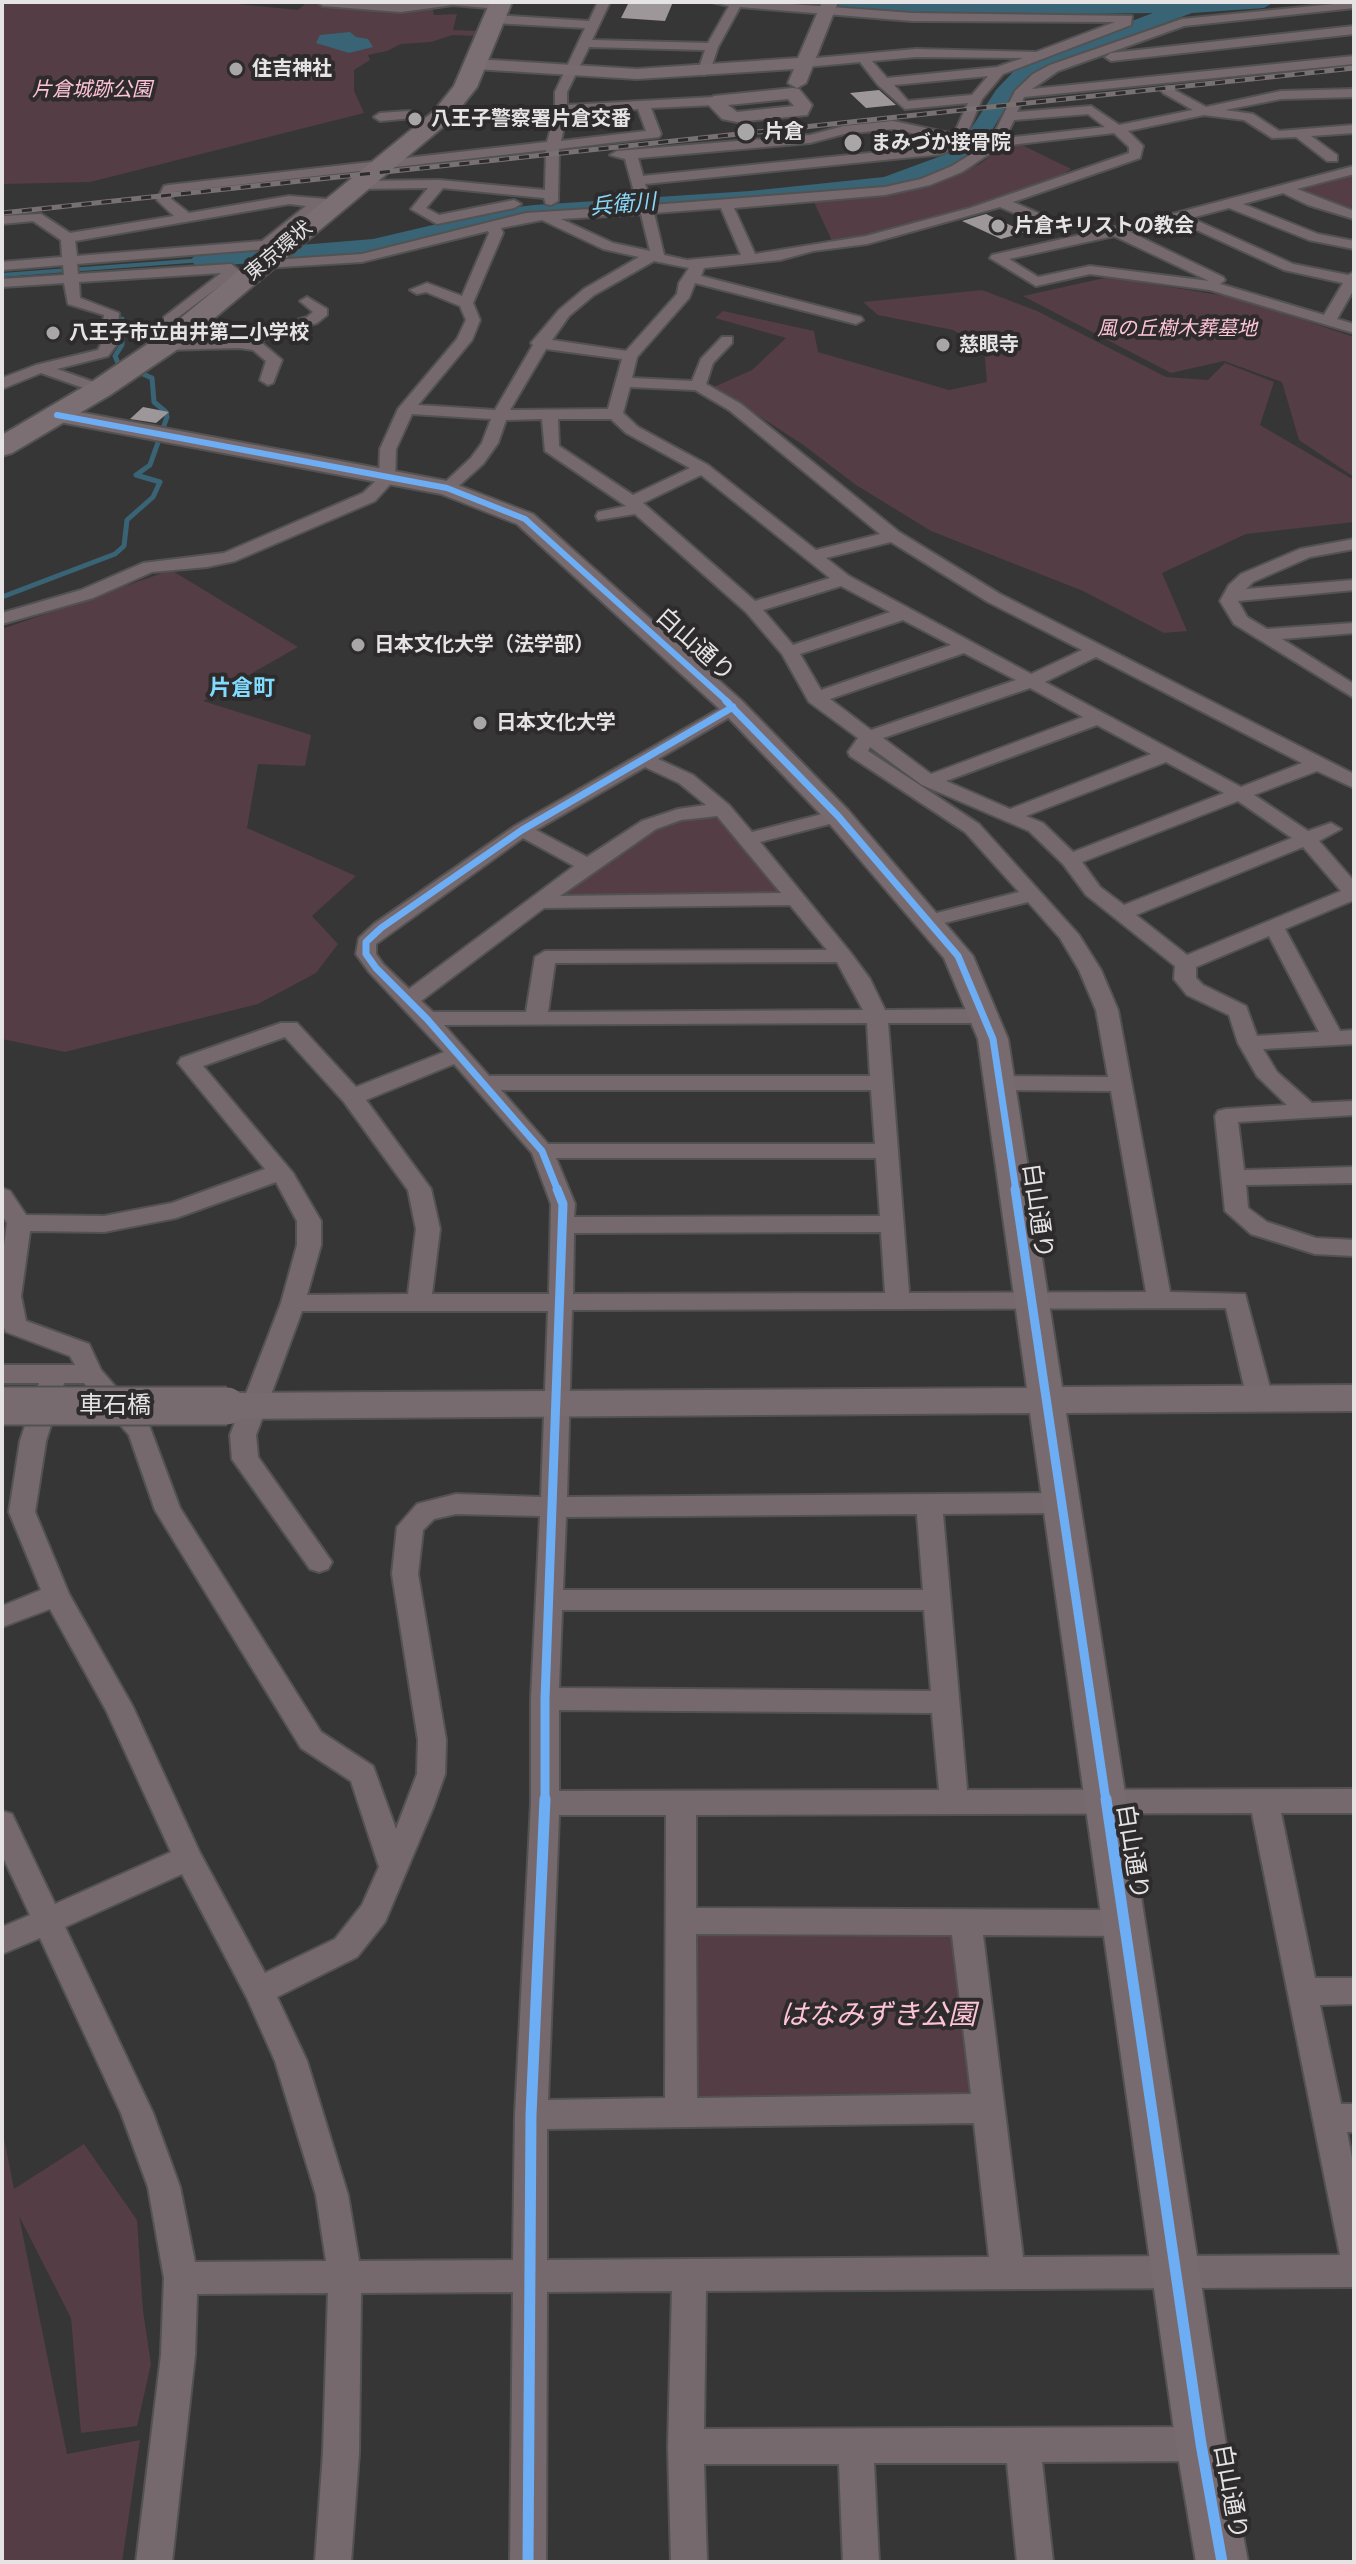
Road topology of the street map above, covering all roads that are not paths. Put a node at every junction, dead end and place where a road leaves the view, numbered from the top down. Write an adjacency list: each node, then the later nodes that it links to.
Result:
1 (323, 2): 2 (street)
2 (453, 2): 9 (street)
3 (604, 2): 10 (street)
4 (718, 2): 5 (street)
5 (736, 4): 7 (street); 16 (street)
6 (1354, 4): 8 (street)
7 (827, 7): 12 (street); 23 (street)
8 (1271, 8): 13 (street); 21 (street)
9 (498, 9): 10 (street); 24 (highway, 東京環状)
10 (593, 25): 14 (street)
11 (1354, 30): 13 (street)
12 (914, 35): 18 (street); 18 (street); 20 (street)
13 (1306, 36): 15 (street); 19 (street)
14 (585, 43): 16 (street); 25 (street)
15 (1318, 44)
16 (712, 47): 26 (street)
17 (1329, 53): 22 (street)
18 (1044, 54): 21 (street); 27 (street)
19 (1125, 55): 21 (street); 29 (street)
20 (862, 57): 23 (street); 28 (street)
21 (1071, 59): 31 (street)
22 (1348, 61): 29 (street)
23 (805, 63): 26 (street); 33 (street)
24 (475, 64): 25 (street); 51 (highway, 東京環状)
25 (572, 71): 26 (street); 35 (street)
26 (704, 71)
27 (999, 71): 28 (street); 32 (street)
28 (882, 82): 32 (street)
29 (1161, 85): 31 (street); 36 (street)
30 (1354, 93): 36 (street)
31 (1019, 94): 38 (street)
32 (976, 98): 43 (street)
33 (714, 101): 34 (street)
34 (643, 104): 35 (street); 45 (street)
35 (561, 109): 45 (street)
36 (1199, 110): 40 (street); 42 (street)
37 (408, 115): 39 (street)
38 (1009, 116): 40 (street); 44 (street)
39 (380, 117)
40 (1116, 129): 44 (street); 58 (street)
41 (1354, 129): 42 (street)
42 (1300, 134): 48 (street)
43 (958, 139): 44 (street); 46 (street); 57 (street)
44 (996, 144): 61 (street)
45 (553, 145): 50 (street); 51 (street)
46 (630, 155): 47 (street); 57 (street)
47 (600, 157)
48 (1332, 158)
49 (570, 160): 50 (street)
50 (554, 162): 56 (street)
51 (385, 164): 54 (highway, 東京環状); 65 (street)
52 (1354, 170): 55 (street)
53 (439, 184): 54 (street); 56 (street); 56 (street)
54 (359, 185): 60 (highway, 東京環状)
55 (1283, 188): 59 (street); 62 (street)
56 (551, 198): 57 (street)
57 (642, 198): 61 (street); 63 (street); 72 (street)
58 (998, 201): 68 (street); 74 (street)
59 (1227, 202): 64 (street); 71 (street)
60 (326, 204): 65 (street); 73 (highway, 東京環状); 76 (street)
61 (726, 205): 74 (street)
62 (1354, 215)
63 (546, 217): 67 (street); 72 (street)
64 (1178, 217): 69 (street); 78 (street)
65 (186, 218): 70 (street)
66 (2, 220): 70 (street)
67 (492, 224): 73 (street); 83 (street)
68 (1054, 225)
69 (1116, 231): 81 (street); 81 (street)
70 (68, 238): 76 (street)
71 (1354, 245)
72 (650, 255): 77 (street); 90 (street)
73 (271, 257): 87 (highway, 東京環状)
74 (750, 259): 77 (street)
75 (2, 266): 76 (street)
76 (69, 270): 79 (street); 87 (street); 92 (street)
77 (696, 271): 84 (street); 91 (street)
78 (1353, 278): 85 (street)
79 (2, 283)
80 (417, 290): 83 (street)
81 (1253, 297): 85 (street)
82 (307, 301): 89 (street)
83 (466, 303): 98 (street)
84 (856, 320)
85 (1329, 320): 86 (street)
86 (1354, 329)
87 (167, 332): 89 (street); 93 (highway, 東京環状)
88 (727, 340): 97 (street)
89 (239, 343): 94 (street)
90 (539, 343): 91 (street); 101 (street)
91 (630, 356): 95 (street)
92 (41, 368): 93 (street); 96 (street)
93 (120, 376): 100 (highway, 東京環状)
94 (268, 380)
95 (623, 382): 97 (street); 99 (street)
96 (2, 384)
97 (698, 386): 109 (street)
98 (406, 409): 101 (street); 105 (street)
99 (615, 414): 102 (street); 104 (street)
100 (57, 415): 103 (highway, 東京環状); 105 (street, 白山通り)
101 (500, 415): 102 (street); 106 (street)
102 (550, 415): 107 (street)
103 (2, 447)
104 (702, 468): 107 (street); 111 (street)
105 (387, 479): 106 (street, 白山通り); 117 (street)
106 (447, 488): 128 (street, 白山通り)
107 (635, 505): 108 (street); 115 (street)
108 (604, 516)
109 (893, 536): 111 (street); 121 (street)
110 (1354, 544): 114 (street)
111 (814, 556): 112 (street)
112 (843, 580): 115 (street); 116 (street)
113 (1354, 585): 114 (street)
114 (1232, 595): 119 (street)
115 (752, 608): 122 (street)
116 (906, 613): 120 (street); 122 (street)
117 (2, 619)
118 (1354, 628): 119 (street)
119 (1264, 635): 124 (street)
120 (966, 646): 125 (street); 127 (street)
121 (1095, 651): 125 (street); 133 (street)
122 (790, 652): 127 (street)
123 (1354, 672): 124 (street)
124 (1326, 674): 126 (street)
125 (1032, 681): 129 (street); 130 (street)
126 (1354, 692)
127 (816, 698): 130 (street)
128 (733, 707): 132 (street); 138 (street, 白山通り)
129 (1098, 718): 131 (street); 134 (street)
130 (868, 737): 134 (street); 147 (street)
131 (1166, 755): 136 (street); 139 (street)
132 (644, 759): 137 (street); 141 (street)
133 (1319, 763): 135 (street); 136 (street)
134 (929, 781): 139 (street)
135 (1354, 782)
136 (1238, 793): 142 (street); 144 (street)
137 (722, 809): 143 (street); 145 (street)
138 (838, 816): 143 (street); 151 (street, 白山通り)
139 (1008, 816): 144 (street)
140 (1331, 829): 142 (street)
141 (522, 830): 145 (street); 155 (street)
142 (1307, 839): 146 (street); 150 (street)
143 (746, 840): 148 (street)
144 (1070, 860): 150 (street)
145 (588, 865): 149 (street)
146 (1354, 893): 152 (street)
147 (1033, 895): 151 (street); 166 (street)
148 (796, 899): 149 (street); 153 (street)
149 (539, 902): 155 (street)
150 (1123, 913): 154 (street)
151 (928, 921): 157 (street, 白山通り)
152 (1274, 927): 154 (street); 160 (street)
153 (843, 956): 156 (street); 158 (street)
154 (1185, 964): 161 (street)
155 (407, 1001): 159 (street)
156 (877, 1016): 157 (street); 158 (street); 164 (street)
157 (985, 1016): 165 (street, 白山通り)
158 (536, 1018): 159 (street)
159 (427, 1019): 162 (street)
160 (1343, 1038): 161 (street)
161 (1249, 1043): 169 (street)
162 (457, 1055): 163 (street); 167 (street)
163 (484, 1083): 164 (street); 170 (street)
164 (883, 1083): 171 (street)
165 (999, 1083): 166 (street); 183 (street, 白山通り)
166 (1119, 1084): 180 (street)
167 (352, 1097): 172 (street); 185 (street)
168 (1354, 1108): 169 (street)
169 (1306, 1110): 174 (street)
170 (542, 1151): 171 (street); 178 (street)
171 (886, 1151): 177 (street)
172 (279, 1172): 176 (street); 184 (street)
173 (1354, 1175): 174 (street)
174 (1232, 1178): 179 (street)
175 (2, 1196): 176 (street)
176 (19, 1223): 188 (street)
177 (892, 1224): 178 (street); 182 (street)
178 (564, 1225): 181 (street)
179 (1354, 1248)
180 (1160, 1301): 183 (street); 190 (street)
181 (561, 1302): 182 (street); 185 (street); 192 (street)
182 (898, 1302): 183 (street)
183 (1030, 1302): 191 (street, 白山通り)
184 (293, 1303): 185 (street); 194 (street)
185 (419, 1303)
186 (2, 1374): 187 (street)
187 (54, 1374): 188 (street); 199 (street)
188 (91, 1374): 213 (street)
189 (1354, 1398): 190 (street, 車石橋)
190 (1260, 1399): 191 (street, 車石橋)
191 (1044, 1400): 192 (street, 車石橋); 195 (street, 白山通り)
192 (558, 1403): 194 (street, 車石橋); 197 (street)
193 (2, 1406): 194 (street, 車石橋, bridge)
194 (241, 1406): 198 (street)
195 (1060, 1503): 196 (street); 209 (street, 白山通り)
196 (929, 1505): 197 (street); 201 (street)
197 (554, 1507): 200 (street); 213 (street)
198 (319, 1562)
199 (56, 1595): 202 (street); 212 (street)
200 (551, 1600): 201 (street); 203 (street)
201 (937, 1600): 204 (street)
202 (2, 1617)
203 (545, 1699): 204 (street); 210 (street)
204 (946, 1702): 208 (street)
205 (1264, 1801): 206 (street); 209 (street); 221 (street)
206 (1354, 1801)
207 (681, 1802): 208 (street); 210 (street); 215 (street)
208 (954, 1802): 209 (street)
209 (1105, 1802): 217 (street, 白山通り)
210 (545, 1803): 224 (street)
211 (2, 1823): 214 (street)
212 (188, 1858): 214 (street); 219 (street)
213 (394, 1868): 219 (street)
214 (49, 1920): 218 (street); 233 (street)
215 (681, 1921): 216 (street); 223 (street)
216 (966, 1923): 217 (street); 222 (street)
217 (1123, 1923): 228 (street, 白山通り)
218 (2, 1941)
219 (259, 1991): 232 (street)
220 (1354, 1991): 221 (street)
221 (1302, 1992): 225 (street)
222 (989, 2108): 223 (street); 229 (street)
223 (681, 2112): 224 (street)
224 (531, 2115): 231 (street)
225 (1341, 2118): 226 (street)
226 (1354, 2249)
227 (1354, 2271): 228 (street)
228 (1175, 2272): 229 (street); 234 (street, 白山通り)
229 (1008, 2273): 230 (street)
230 (689, 2275): 231 (street); 236 (street)
231 (530, 2276): 232 (street); 240 (street)
232 (345, 2277): 233 (street); 239 (street)
233 (181, 2278): 238 (street)
234 (1201, 2444): 235 (street); 244 (street, 白山通り)
235 (1023, 2445): 237 (street); 243 (street)
236 (686, 2447): 237 (street); 241 (street)
237 (856, 2447): 242 (street)
238 (154, 2562)
239 (333, 2562)
240 (528, 2562)
241 (689, 2562)
242 (861, 2562)
243 (1035, 2562)
244 (1222, 2562)

